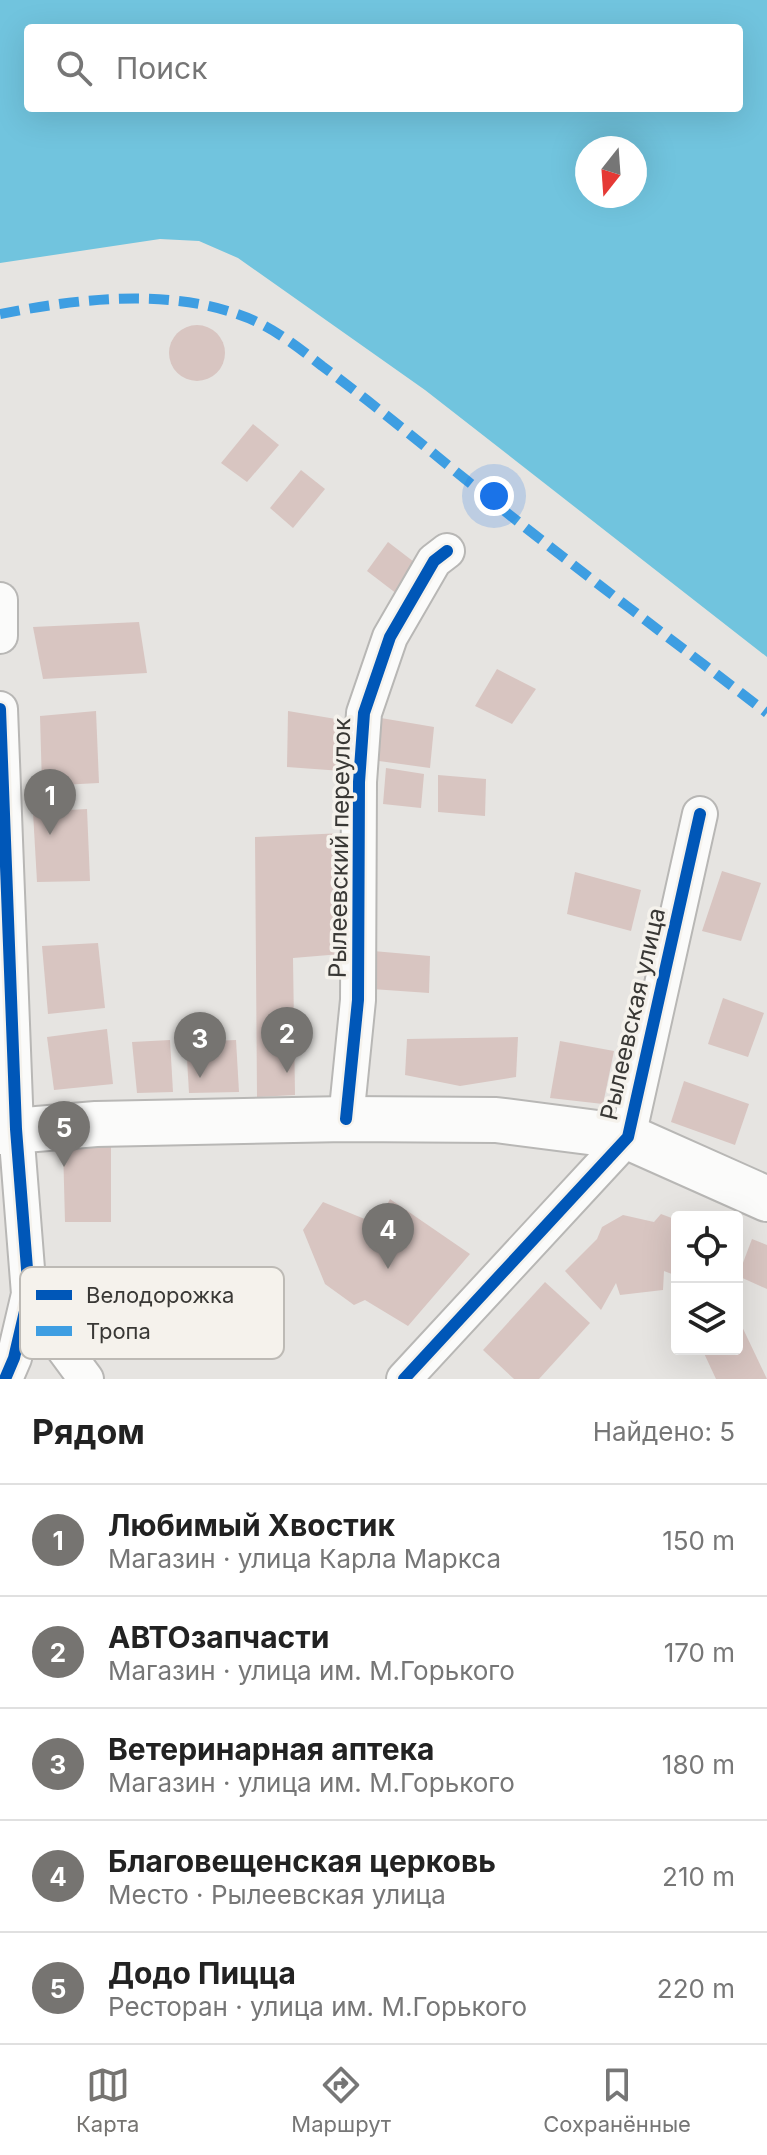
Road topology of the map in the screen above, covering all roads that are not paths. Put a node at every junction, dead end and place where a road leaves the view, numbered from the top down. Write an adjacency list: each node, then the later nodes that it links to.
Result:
1 (447, 551): 6 (street, Рылеевский переулок)
2 (0, 600): 3 (street)
3 (0, 636)
4 (0, 709): 7 (street)
5 (700, 814): 8 (street, Рылеевская улица)
6 (346, 1119): 7 (main road); 8 (main road)
7 (8, 1131): 10 (street)
8 (628, 1137): 9 (main road); 15 (street, Рылеевская улица)
9 (767, 1199)
10 (26, 1267)
11 (20, 1336): 13 (street)
12 (71, 1359): 14 (street)
13 (5, 1379)
14 (86, 1379)
15 (404, 1379)

